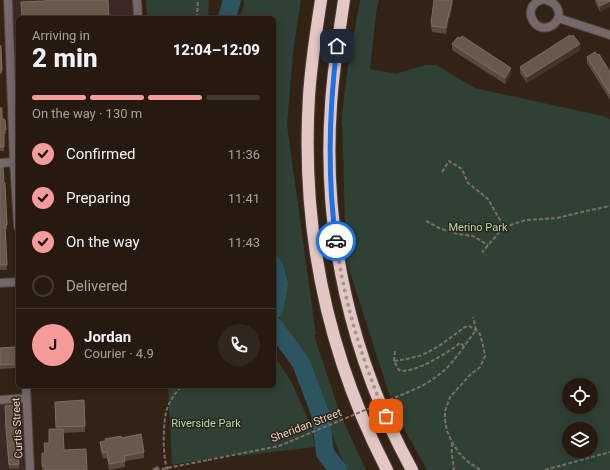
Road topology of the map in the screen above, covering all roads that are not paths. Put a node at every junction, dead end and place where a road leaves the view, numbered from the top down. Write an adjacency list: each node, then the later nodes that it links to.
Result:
1 (8, 0): 9 (street)
2 (137, 0): 10 (street)
3 (315, 0): 13 (highway)
4 (321, 0): 13 (highway)
5 (344, 0): 14 (highway)
6 (350, 0): 14 (highway)
7 (542, 0): 11 (street)
8 (546, 0): 11 (street)
9 (4, 16): 15 (street)
10 (138, 16)
11 (558, 18): 12 (street)
12 (610, 35)
13 (312, 58): 23 (highway)
14 (334, 70): 24 (highway)
15 (16, 162): 16 (street)
16 (0, 163)
17 (16, 282): 18 (street)
18 (0, 283)
19 (26, 388): 20 (street, Curtis Street)
20 (26, 398): 21 (street); 22 (street, Curtis Street)
21 (0, 400)
22 (30, 470)
23 (387, 470)
24 (412, 470)

